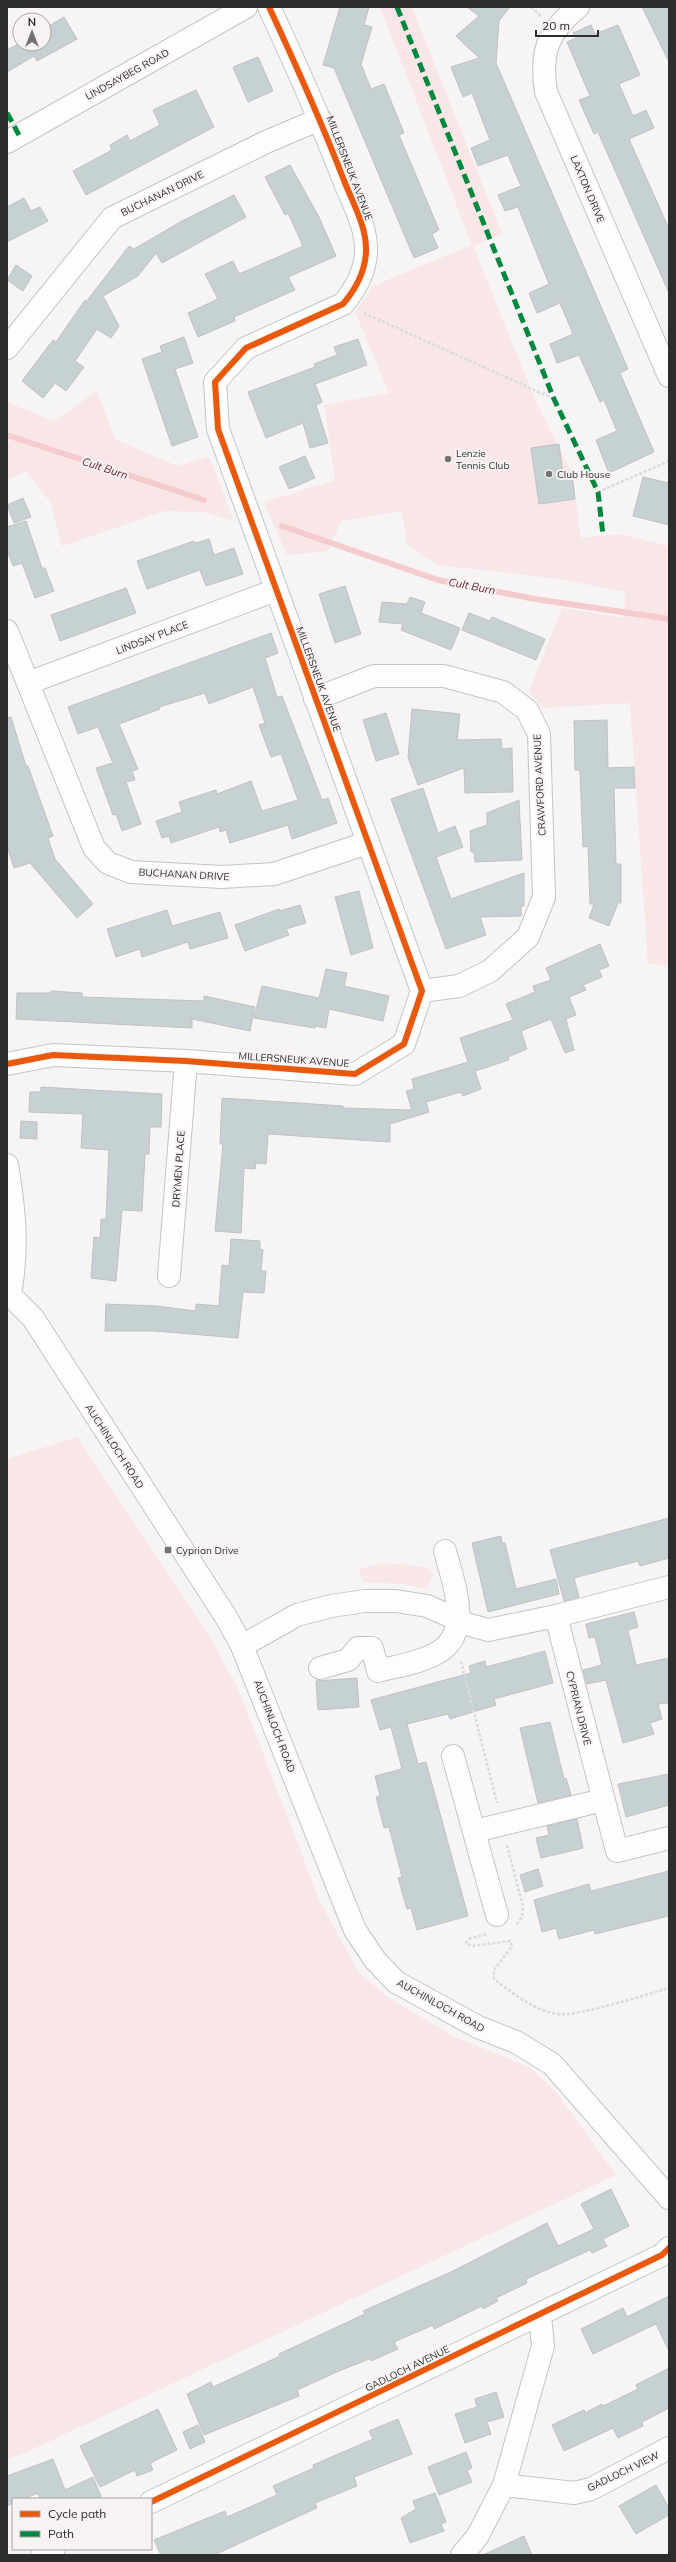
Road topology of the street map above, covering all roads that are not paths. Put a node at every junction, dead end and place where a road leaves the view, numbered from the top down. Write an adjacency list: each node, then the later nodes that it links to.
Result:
1 (246, 7): 5 (street, LINDSAYBEG ROAD)
2 (269, 7): 4 (street, MILLERSNEUK AVENUE)
3 (578, 7): 7 (street, LAXTON DRIVE)
4 (320, 119): 6 (street, BUCHANAN DRIVE); 8 (street, MILLERSNEUK AVENUE)
5 (7, 142)
6 (7, 348)
7 (669, 376)
8 (276, 590): 10 (street, LINDSAY PLACE); 11 (street, MILLERSNEUK AVENUE)
9 (7, 631): 10 (street, BUCHANAN DRIVE)
10 (28, 683): 12 (street, BUCHANAN DRIVE)
11 (315, 699): 12 (street, MILLERSNEUK AVENUE); 13 (street, CRAWFORD AVENUE)
12 (367, 843): 13 (street, MILLERSNEUK AVENUE)
13 (422, 991): 14 (street, MILLERSNEUK AVENUE)
14 (186, 1061): 15 (street, MILLERSNEUK AVENUE); 17 (street, DRYMEN PLACE)
15 (7, 1064)
16 (7, 1165): 18 (street, AUCHINLOCH ROAD)
17 (169, 1276)
18 (8, 1296): 23 (street, AUCHINLOCH ROAD)
19 (445, 1551): 22 (street)
20 (669, 1587): 21 (street)
21 (556, 1616): 22 (street); 26 (street, CYPRIAN DRIVE)
22 (458, 1620): 23 (street); 24 (street)
23 (242, 1646): 30 (street, AUCHINLOCH ROAD)
24 (320, 1668)
25 (453, 1756): 27 (street)
26 (603, 1800): 27 (street); 28 (street, CYPRIAN DRIVE)
27 (475, 1831): 29 (street)
28 (669, 1838)
29 (501, 1925)
30 (669, 2198)
31 (669, 2248): 32 (street, GADLOCH AVENUE)
32 (540, 2316): 34 (street); 35 (street, GADLOCH AVENUE)
33 (669, 2448): 34 (street, GADLOCH VIEW)
34 (504, 2485): 38 (street)
35 (152, 2502)
36 (52, 2550): 37 (street)
37 (42, 2555)
38 (462, 2555)

